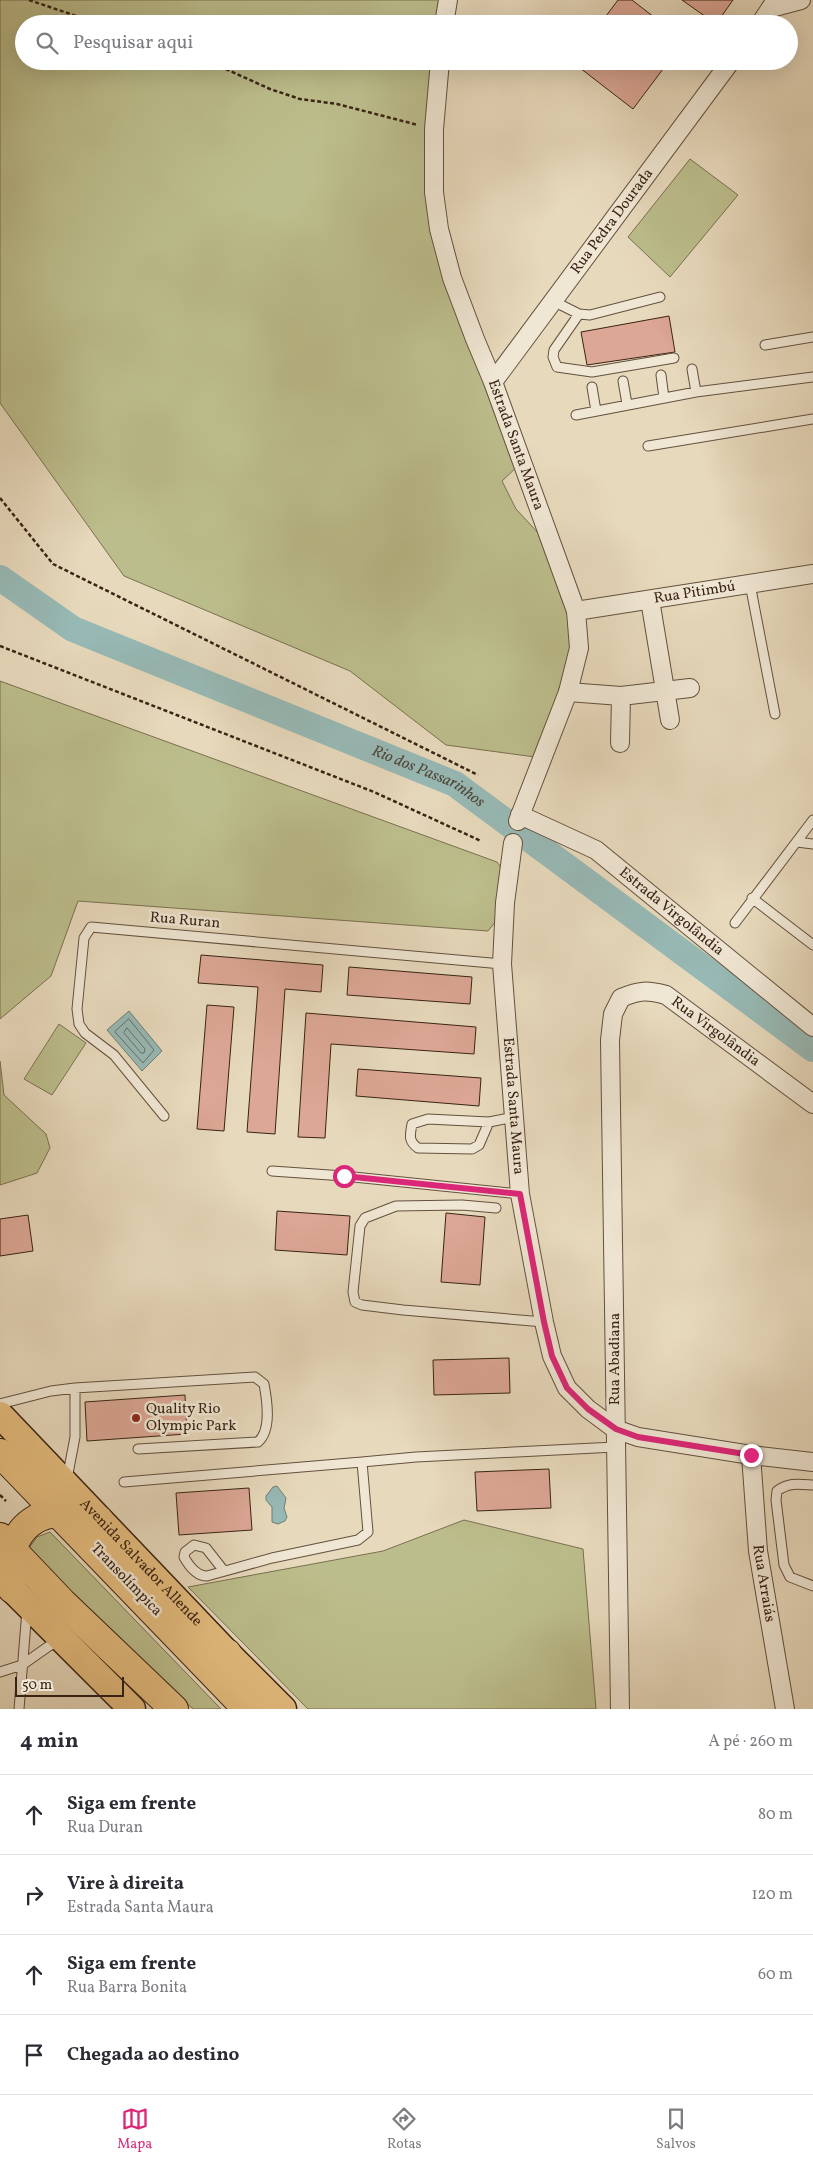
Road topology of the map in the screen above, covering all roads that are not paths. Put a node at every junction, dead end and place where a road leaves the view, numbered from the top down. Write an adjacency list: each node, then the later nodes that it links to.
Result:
1 (448, 0): 4 (street)
2 (801, 0): 3 (street)
3 (774, 4): 5 (street)
4 (446, 15)
5 (766, 15)
6 (439, 70): 18 (street, Estrada Santa Maura)
7 (724, 70): 9 (street, Rua Pedra Dourada)
8 (660, 297): 10 (lane)
9 (553, 301): 10 (lane); 18 (street, Rua Pedra Dourada)
10 (579, 314): 13 (lane)
11 (813, 338): 12 (lane)
12 (765, 345)
13 (674, 358)
14 (692, 369): 20 (lane)
15 (661, 375): 21 (lane)
16 (813, 378): 20 (lane)
17 (623, 381): 22 (lane)
18 (493, 382): 30 (street, Estrada Santa Maura)
19 (592, 387): 23 (lane)
20 (696, 392): 21 (lane)
21 (664, 398): 22 (lane)
22 (627, 404): 23 (lane)
23 (596, 411): 24 (lane)
24 (576, 415)
25 (813, 419): 26 (lane)
26 (648, 446)
27 (813, 574): 28 (street, Rua Pitimbú)
28 (750, 584): 29 (street, Rua Pitimbú); 35 (lane)
29 (650, 600): 30 (street, Rua Pitimbú); 33 (street)
30 (576, 611): 32 (street, Estrada Santa Maura)
31 (690, 688): 33 (street)
32 (568, 692): 34 (street); 38 (street, Estrada Santa Maura)
33 (666, 692): 34 (street); 36 (street)
34 (621, 696): 37 (street)
35 (776, 714)
36 (670, 720)
37 (620, 743)
38 (519, 818): 47 (street, Estrada Virgolândia)
39 (813, 820): 40 (lane)
40 (797, 842): 42 (lane); 43 (lane)
41 (513, 843): 46 (street, Estrada Santa Maura)
42 (813, 844)
43 (752, 898): 44 (lane); 45 (lane)
44 (735, 923)
45 (813, 944)
46 (502, 964): 50 (lane, Rua Ruran); 51 (street, Estrada Santa Maura)
47 (813, 1027)
48 (610, 1040): 49 (street, Rua Virgolândia); 60 (street, Rua Abadiana)
49 (813, 1104)
50 (164, 1116)
51 (514, 1117): 52 (lane); 54 (street, Estrada Santa Maura)
52 (489, 1122): 52 (lane)
53 (272, 1171): 54 (lane)
54 (520, 1194): 56 (street, Estrada Santa Maura)
55 (496, 1208): 56 (lane)
56 (544, 1322): 60 (street, Estrada Santa Maura)
57 (75, 1388): 58 (lane); 62 (lane); 68 (lane)
58 (0, 1404)
59 (0, 1415): 68 (main road, Avenida Salvador Allende)
60 (616, 1429): 61 (street, Rua Abadiana); 64 (street, Estrada Santa Maura)
61 (615, 1447): 65 (lane); 87 (street, Rua Abadiana)
62 (138, 1449)
63 (0, 1453): 70 (highway, Avenida Salvador Allende)
64 (751, 1455): 66 (street, Estrada Santa Maura); 88 (street, Rua Arraiás)
65 (362, 1462): 67 (lane); 73 (lane)
66 (813, 1462)
67 (124, 1482)
68 (66, 1484): 71 (main road, Avenida Salvador Allende)
69 (813, 1485): 74 (lane)
70 (48, 1515): 71 (highway); 72 (highway); 84 (highway, Avenida Salvador Allende)
71 (100, 1520): 78 (main road, Avenida Salvador Allende)
72 (12, 1540): 75 (highway); 81 (highway)
73 (224, 1571)
74 (813, 1586)
75 (13, 1590): 77 (main road); 79 (lane)
76 (102, 1626): 81 (lane)
77 (62, 1640): 79 (lane); 83 (main road)
78 (227, 1653): 85 (highway); 86 (main road, Avenida Salvador Allende)
79 (22, 1665): 80 (lane); 82 (lane)
80 (0, 1672)
81 (177, 1706)
82 (18, 1709)
83 (132, 1709)
84 (247, 1709)
85 (269, 1709)
86 (283, 1709)
87 (620, 1709)
88 (785, 1709)

